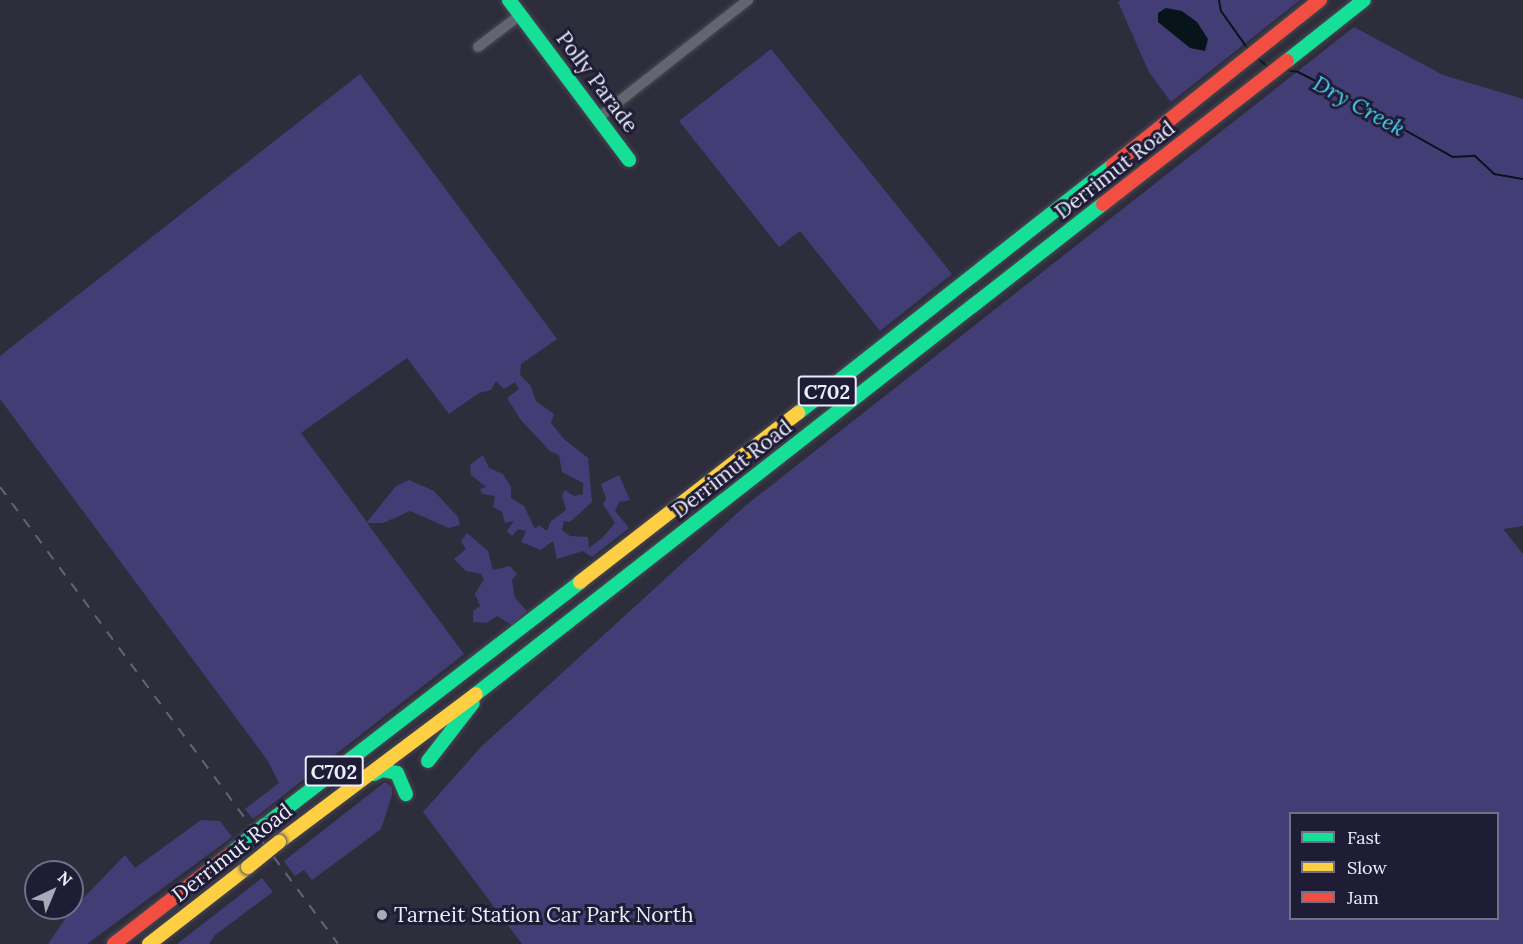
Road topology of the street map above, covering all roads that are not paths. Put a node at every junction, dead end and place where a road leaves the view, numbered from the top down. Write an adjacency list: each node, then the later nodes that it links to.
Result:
1 (509, 0): 5 (main road, Polly Parade)
2 (748, 0): 7 (street)
3 (1320, 0): 10 (main road, Derrimut Road / C702)
4 (1365, 0): 9 (main road, Derrimut Road / C702)
5 (520, 15): 6 (street); 7 (main road, Polly Parade)
6 (478, 47)
7 (598, 118): 8 (main road, Polly Parade)
8 (629, 160)
9 (482, 690): 11 (main road, Derrimut Road / C702); 12 (main road)
10 (403, 717): 11 (main road); 15 (main road, Derrimut Road / C702, bridge)
11 (416, 738): 13 (main road, Derrimut Road / C702)
12 (428, 761)
13 (367, 777): 14 (main road); 16 (main road, Derrimut Road / C702, bridge)
14 (406, 794)
15 (114, 944)
16 (149, 944)

